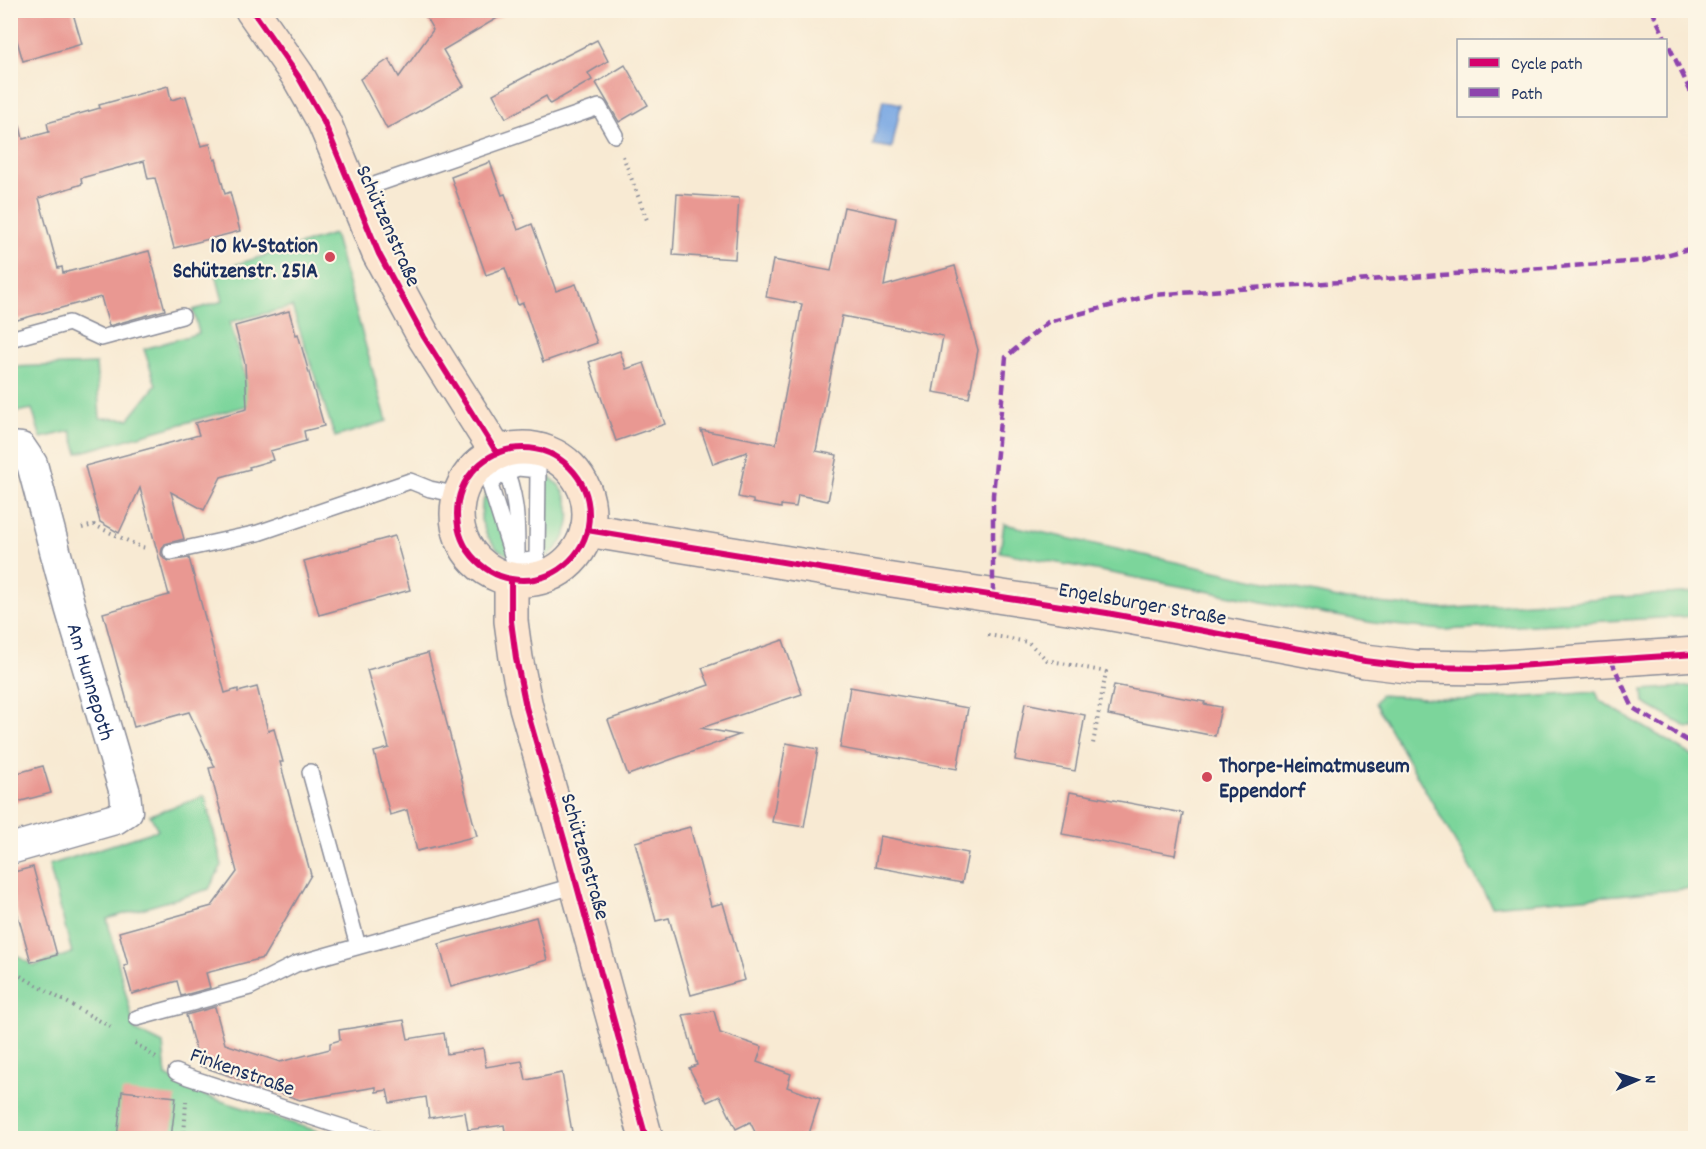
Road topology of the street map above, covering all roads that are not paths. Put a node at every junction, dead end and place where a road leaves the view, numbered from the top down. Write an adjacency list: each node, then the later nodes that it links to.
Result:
1 (252, 10): 3 (street, Schützenstraße)
2 (615, 135): 3 (lane)
3 (354, 192): 7 (street, Schützenstraße)
4 (182, 316): 5 (lane)
5 (10, 339)
6 (10, 447): 14 (street, Am Hunnepoth)
7 (502, 462): 8 (street); 9 (street); 11 (lane, Schützenstraße); 11 (lane)
8 (459, 495): 10 (lane); 11 (street)
9 (587, 530): 11 (street); 12 (street, Engelsburger Straße)
10 (171, 552)
11 (514, 569): 15 (street, Schützenstraße)
12 (1695, 654)
13 (310, 772): 16 (lane)
14 (10, 849)
15 (577, 885): 16 (lane); 20 (street, Schützenstraße)
16 (358, 946): 17 (lane)
17 (137, 1018)
18 (182, 1074): 19 (lane, Finkenstraße)
19 (376, 1138)
20 (646, 1138)

